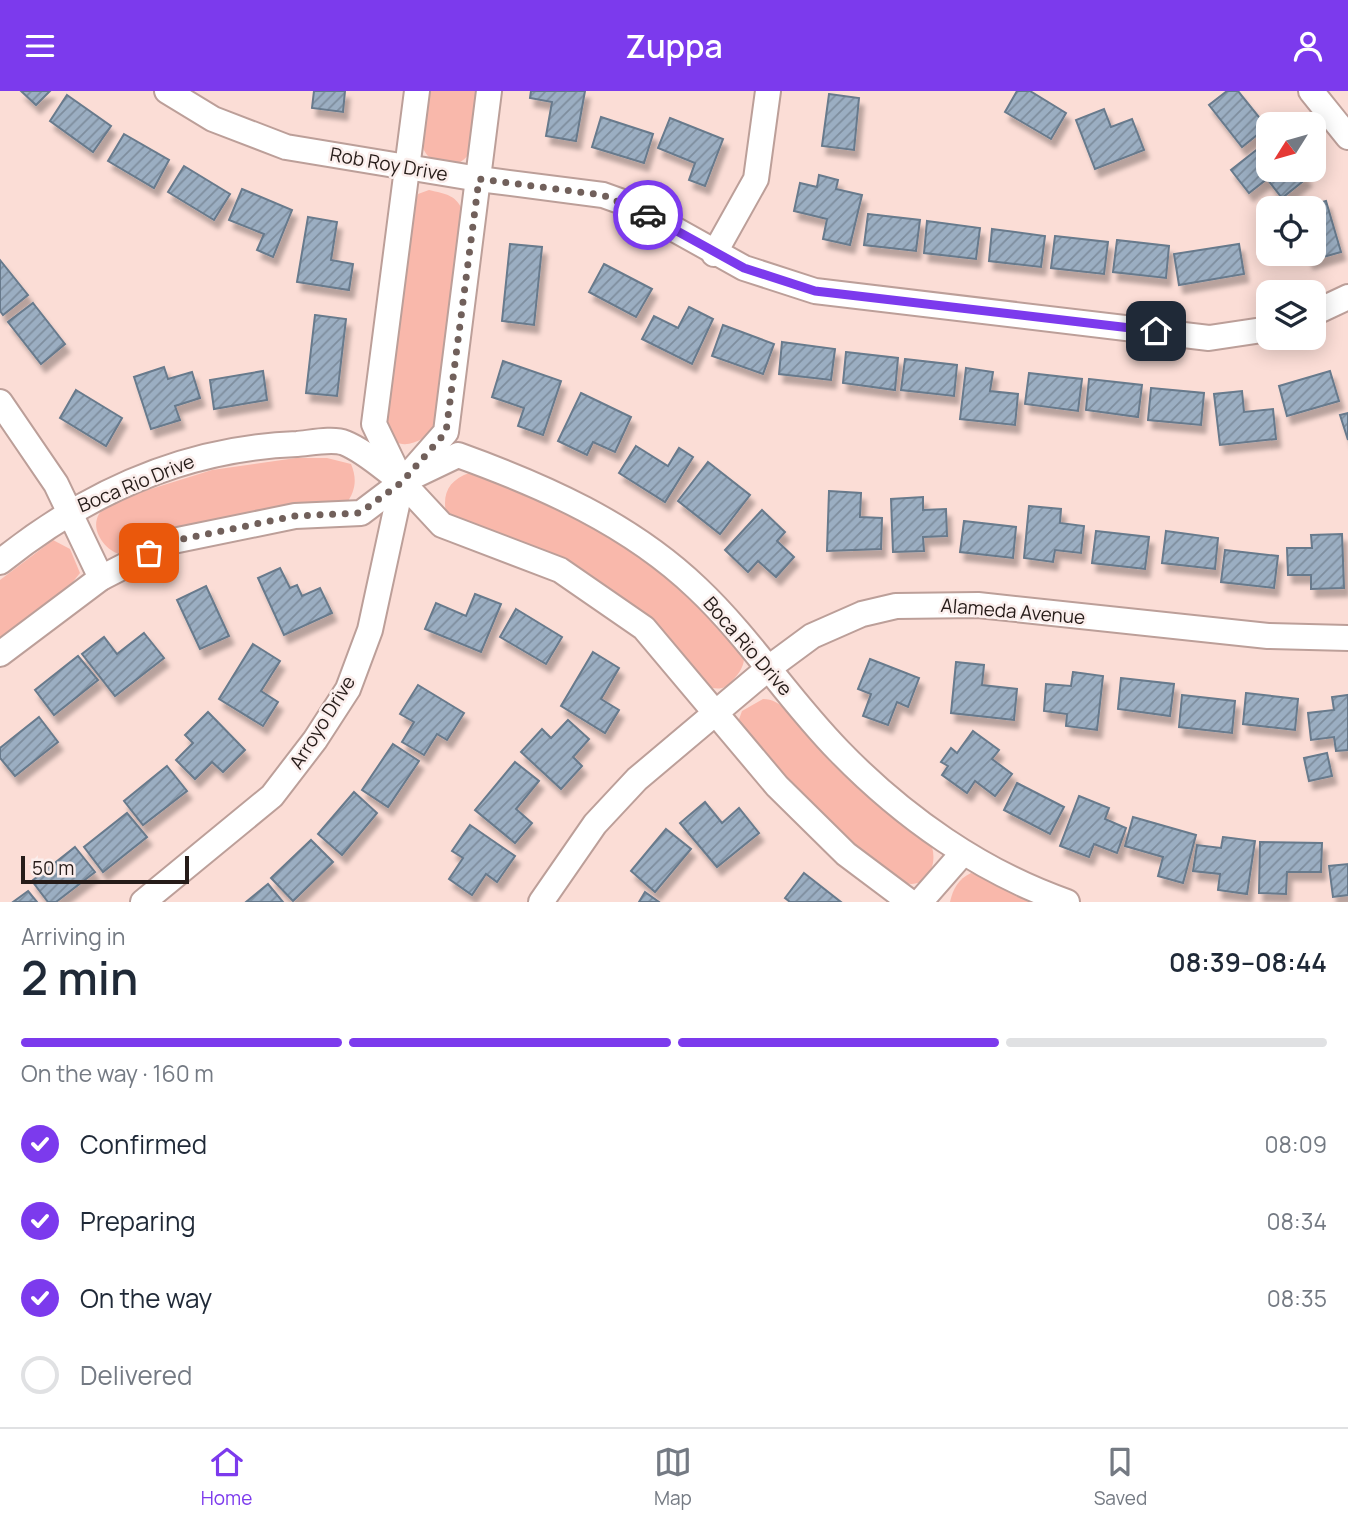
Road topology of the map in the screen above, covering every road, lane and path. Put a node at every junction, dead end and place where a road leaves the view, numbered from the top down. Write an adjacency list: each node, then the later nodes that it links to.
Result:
1 (167, 91): 7 (street, Rob Roy Drive)
2 (417, 91): 7 (street)
3 (489, 91): 8 (street, Arroyo Drive)
4 (768, 91): 9 (street)
5 (1311, 91): 6 (street)
6 (1348, 137)
7 (407, 167): 8 (street, Rob Roy Drive); 14 (street)
8 (479, 179): 9 (street, Rob Roy Drive); 14 (street, Arroyo Drive)
9 (714, 254): 12 (street, Rob Roy Drive)
10 (1348, 297): 11 (street)
11 (1326, 307)
12 (1256, 331)
13 (0, 402): 15 (street)
14 (402, 482): 15 (street, Boca Rio Drive); 17 (street, Boca Rio Drive); 20 (street, Boca Rio Drive); 21 (street, Boca Rio Drive); 23 (street, Arroyo Drive)
15 (69, 511): 16 (street, Boca Rio Drive); 17 (street)
16 (0, 562)
17 (101, 578): 19 (street, Boca Rio Drive)
18 (1348, 638): 20 (street, Alameda Avenue)
19 (0, 654)
20 (770, 667): 21 (street, Alameda Avenue); 22 (street, Boca Rio Drive)
21 (714, 713): 24 (street, Alameda Avenue); 25 (street, Boca Rio Drive)
22 (962, 854): 26 (street); 27 (street, Boca Rio Drive)
23 (143, 902)
24 (541, 902)
25 (910, 902)
26 (920, 902)
27 (1067, 902)

